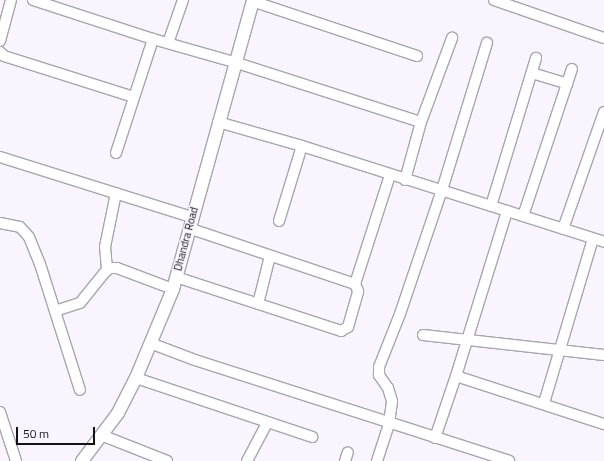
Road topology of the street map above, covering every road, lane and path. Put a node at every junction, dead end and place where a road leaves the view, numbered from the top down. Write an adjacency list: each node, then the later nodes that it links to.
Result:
1 (11, 0): 9 (street)
2 (35, 0): 8 (street)
3 (183, 0): 10 (street)
4 (494, 0): 7 (street)
5 (252, 1): 13 (street); 15 (street, Dhandra Road)
6 (452, 38): 22 (street)
7 (604, 38)
8 (153, 39): 10 (street); 19 (street)
9 (0, 41)
10 (168, 43): 15 (street)
11 (488, 43): 28 (street)
12 (0, 52): 19 (street)
13 (417, 56)
14 (536, 58): 17 (street)
15 (234, 62): 21 (street, Dhandra Road); 22 (street)
16 (572, 69): 18 (street)
17 (532, 73): 18 (street); 30 (street)
18 (567, 84): 32 (street)
19 (134, 97): 24 (street)
20 (604, 112): 36 (street)
21 (218, 122): 23 (street); 34 (street, Dhandra Road)
22 (421, 122): 27 (street)
23 (302, 146): 26 (street); 33 (street)
24 (116, 153)
25 (0, 157): 29 (street)
26 (390, 175): 27 (street); 42 (street)
27 (405, 180): 28 (street)
28 (442, 190): 30 (street); 57 (street)
29 (116, 193): 34 (street); 40 (street)
30 (491, 206): 31 (street)
31 (507, 211): 32 (street); 47 (street)
32 (523, 216): 36 (street)
33 (279, 221)
34 (191, 222): 39 (street); 41 (street, Dhandra Road)
35 (0, 223): 45 (street)
36 (563, 229): 37 (street)
37 (593, 239): 38 (street); 49 (street)
38 (604, 242)
39 (270, 256): 42 (street); 44 (street)
40 (107, 269): 43 (street); 45 (street)
41 (176, 277): 43 (street, Dhandra Road); 44 (street)
42 (355, 284): 44 (street)
43 (173, 289): 48 (street, Dhandra Road)
44 (258, 304)
45 (55, 311): 53 (street)
46 (423, 334): 47 (street)
47 (466, 340): 49 (street); 51 (street)
48 (150, 343): 52 (street, Dhandra Road); 57 (street)
49 (559, 350): 50 (street); 54 (street)
50 (604, 355)
51 (456, 376): 54 (street); 61 (street)
52 (136, 378): 56 (street); 59 (street, Dhandra Road)
53 (80, 390)
54 (544, 403): 58 (street)
55 (0, 412): 63 (street)
56 (267, 423): 60 (street); 66 (street)
57 (389, 423): 61 (street); 67 (street)
58 (604, 424)
59 (101, 435): 64 (street, Dhandra Road); 65 (street)
60 (312, 437)
61 (435, 438): 62 (street)
62 (481, 457): 68 (street)
63 (16, 461)
64 (82, 461)
65 (167, 461)
66 (248, 461)
67 (377, 461)
68 (509, 461)

